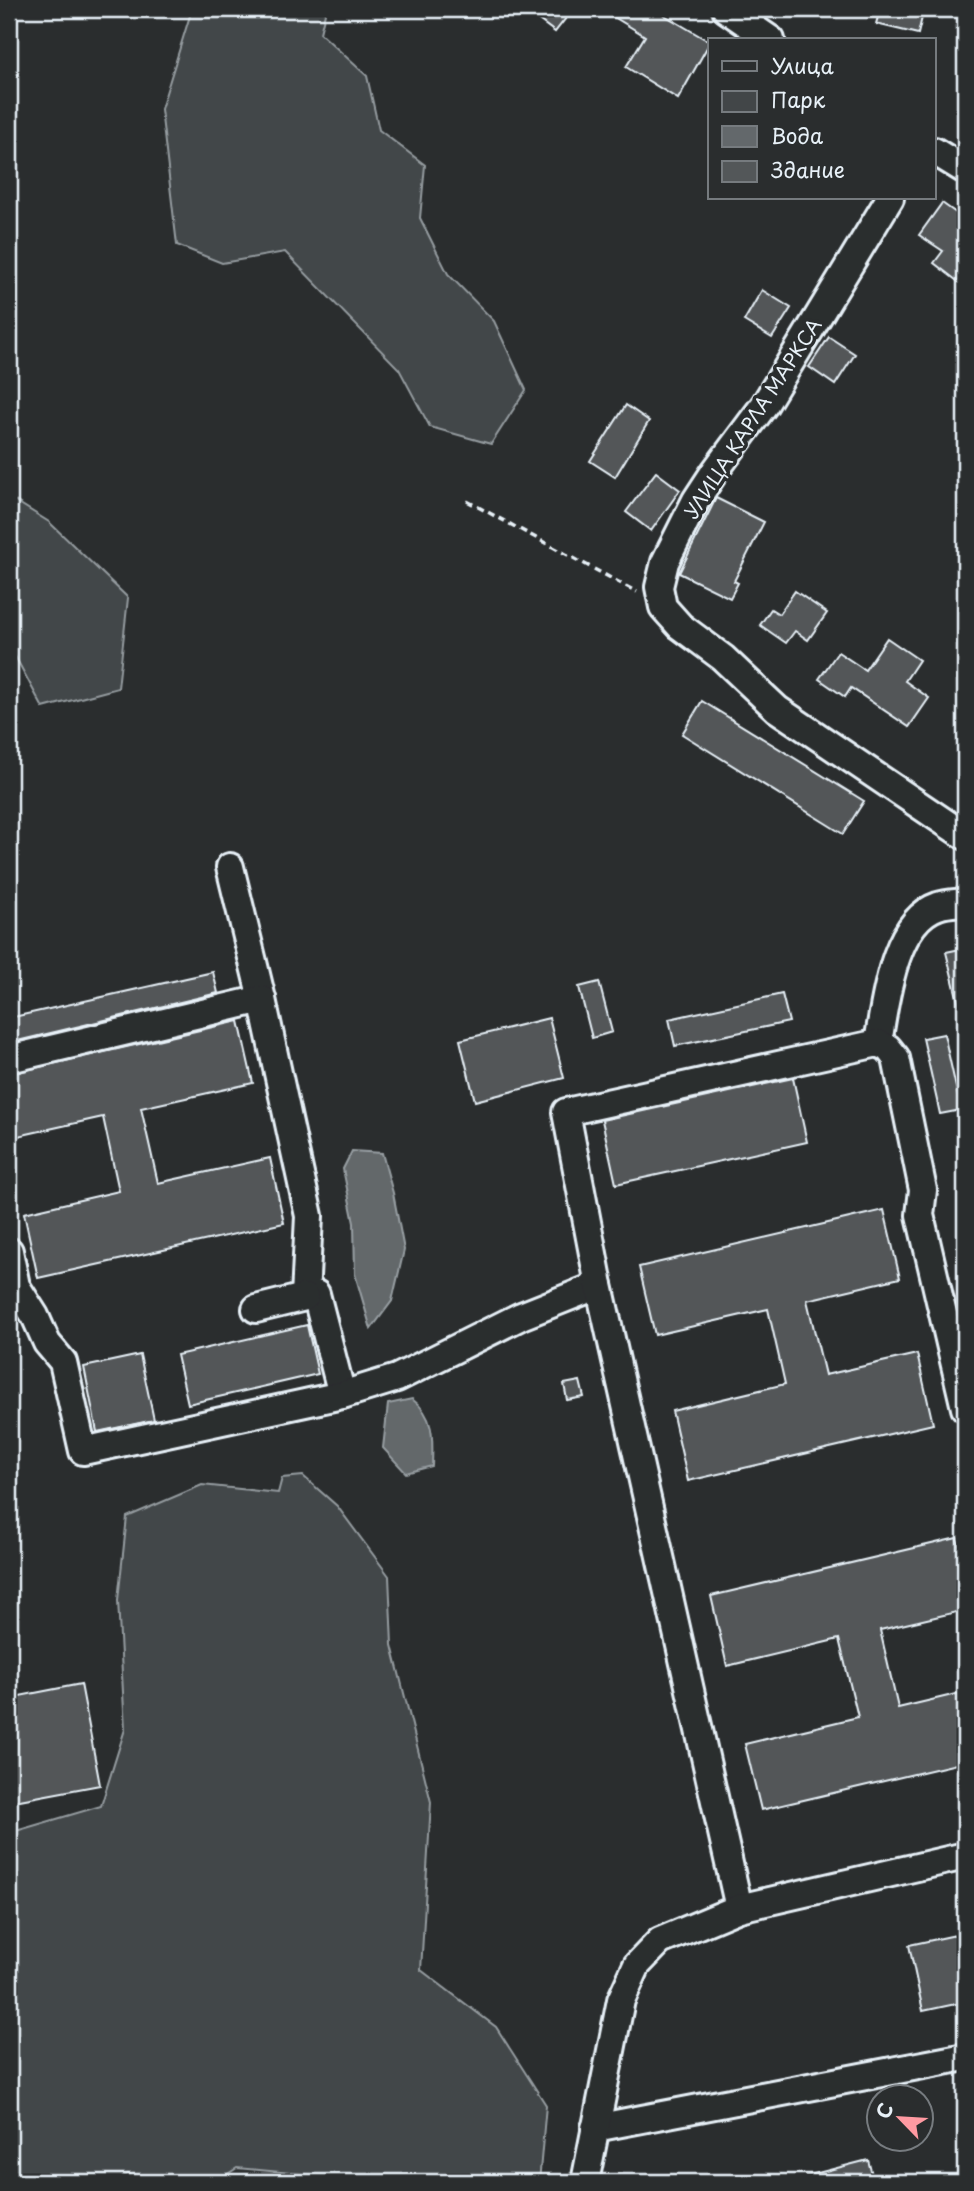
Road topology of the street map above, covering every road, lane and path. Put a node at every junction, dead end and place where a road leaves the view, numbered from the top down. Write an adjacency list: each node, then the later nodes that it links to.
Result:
1 (726, 9): 2 (street)
2 (768, 38)
3 (936, 152): 4 (street)
4 (965, 169)
5 (889, 200): 7 (street, УЛИЦА КАРЛА МАРКСА)
6 (467, 501): 7 (path)
7 (663, 607): 8 (street)
8 (965, 836)
9 (230, 867): 11 (street)
10 (965, 902): 12 (street)
11 (262, 999): 13 (street); 16 (street)
12 (878, 1043): 15 (street); 19 (street)
13 (9, 1059)
14 (9, 1251): 18 (street)
15 (599, 1285): 18 (street); 21 (street)
16 (305, 1297): 17 (street); 18 (street)
17 (256, 1309)
18 (342, 1395)
19 (965, 1408)
20 (965, 1856): 21 (street)
21 (739, 1908): 23 (street)
22 (965, 2057): 23 (street)
23 (594, 2128): 24 (street)
24 (585, 2182)

